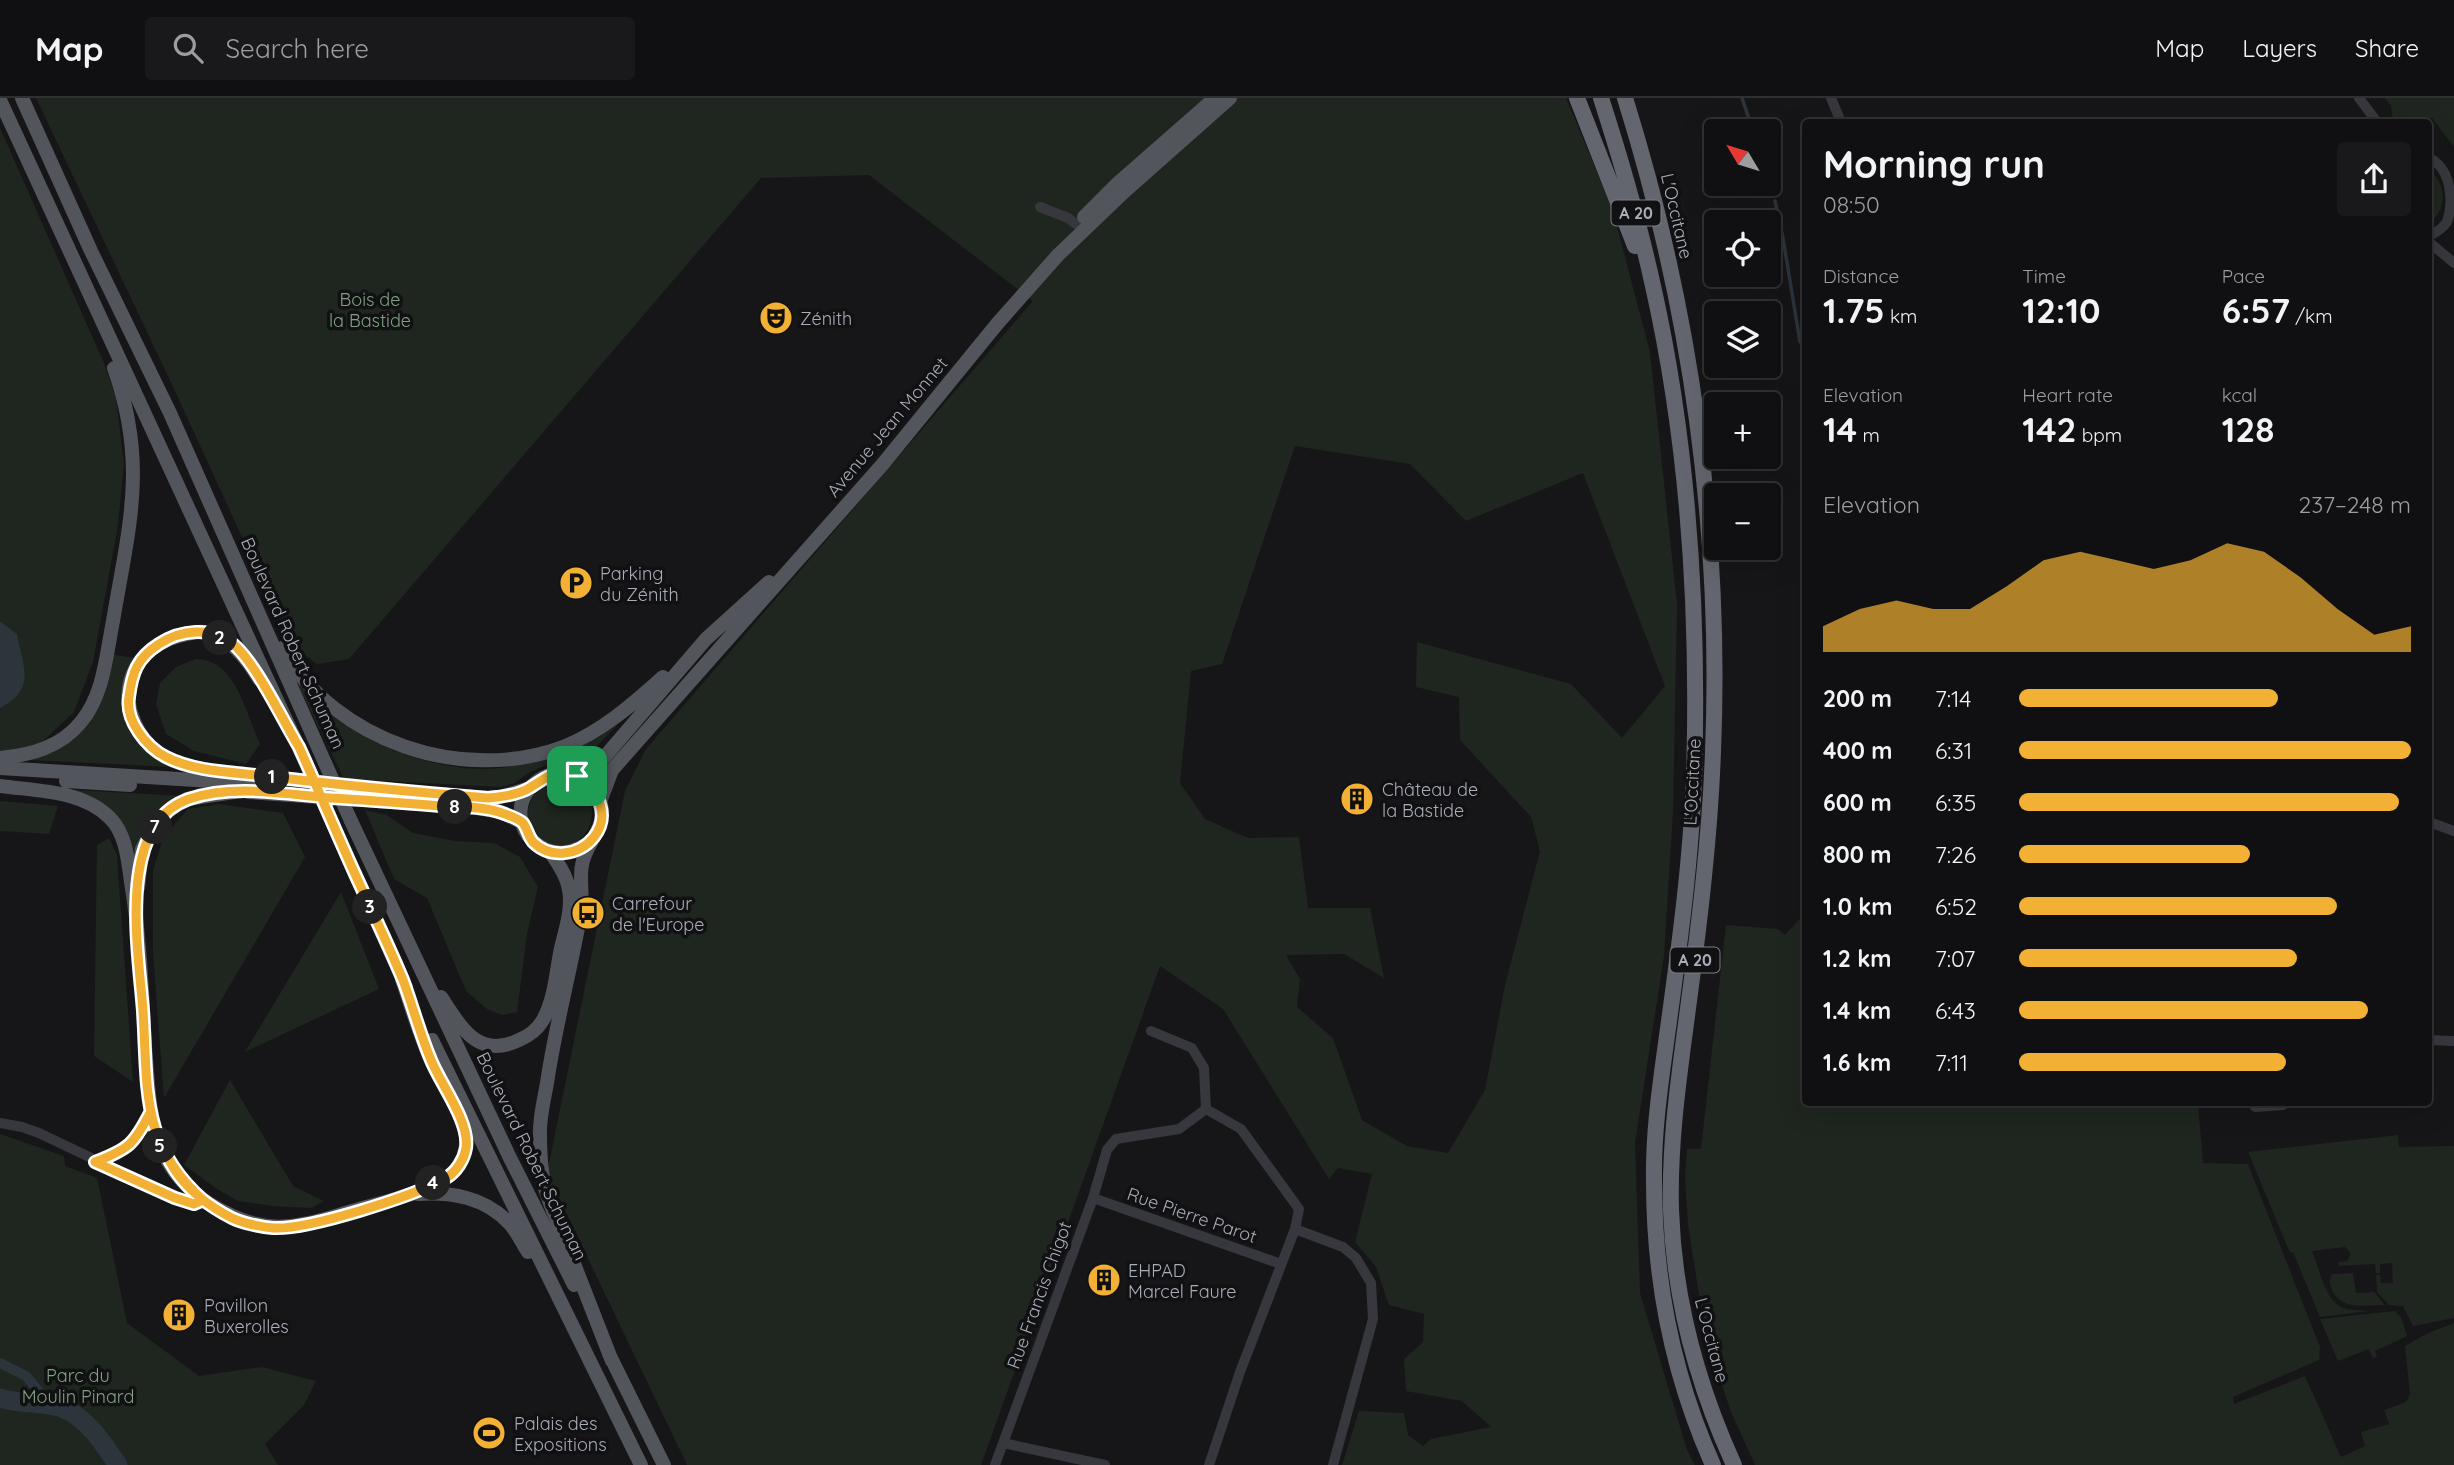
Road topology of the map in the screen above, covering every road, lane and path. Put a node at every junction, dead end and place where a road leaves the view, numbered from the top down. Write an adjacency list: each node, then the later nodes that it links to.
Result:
1 (22, 98): 23 (main road, Boulevard Robert Schuman)
2 (1215, 98): 16 (main road, Avenue Jean Monnet)
3 (1230, 98): 34 (main road, Avenue Jean Monnet)
4 (1577, 98): 22 (highway)
5 (1601, 98): 22 (highway, L'Occitane / A 20)
6 (1625, 98): 67 (highway, L'Occitane / A 20)
7 (1831, 98): 10 (street)
8 (2360, 99): 11 (street); 12 (street)
9 (0, 100): 20 (main road, Boulevard Robert Schuman)
10 (1840, 119)
11 (2365, 119)
12 (2375, 119)
13 (2432, 161): 15 (street)
14 (1040, 207): 16 (street)
15 (2448, 221): 17 (street); 18 (street)
16 (1076, 224): 24 (main road, Avenue Jean Monnet)
17 (2432, 234)
18 (2454, 234)
19 (2432, 245): 21 (street)
20 (73, 262): 25 (main road, Boulevard Robert Schuman); 26 (main road)
21 (2454, 263)
22 (1654, 289): 66 (highway, L'Occitane / A 20)
23 (244, 578): 24 (main road); 41 (main road, Boulevard Robert Schuman, bridge)
24 (706, 639): 28 (main road, Avenue Jean Monnet)
25 (302, 754): 32 (main road); 42 (main road, Boulevard Robert Schuman, bridge)
26 (0, 758)
27 (0, 768): 32 (main road)
28 (577, 776): 31 (main road); 34 (main road)
29 (0, 777): 33 (main road)
30 (0, 786): 40 (main road)
31 (530, 788): 32 (main road); 35 (main road)
32 (375, 789)
33 (241, 791): 35 (main road); 40 (main road)
34 (600, 802): 38 (main road)
35 (523, 823): 39 (main road)
36 (2432, 823): 37 (street)
37 (2454, 831)
38 (593, 839): 39 (main road); 56 (main road)
39 (550, 852): 41 (main road)
40 (136, 911): 47 (main road)
41 (411, 952): 56 (main road, Boulevard Robert Schuman)
42 (402, 980): 50 (main road); 55 (main road, Boulevard Robert Schuman)
43 (1151, 1031): 46 (street)
44 (2432, 1040): 45 (street)
45 (2454, 1041)
46 (1206, 1109): 51 (street, Rue Francis Chigot); 53 (street)
47 (150, 1113): 49 (street); 52 (main road)
48 (0, 1123): 49 (street)
49 (95, 1162): 52 (street)
50 (406, 1195): 52 (main road); 55 (main road)
51 (1093, 1198): 54 (street, Rue Pierre Parot); 57 (street, Rue Francis Chigot)
52 (203, 1200)
53 (1295, 1228): 54 (street); 65 (street)
54 (1281, 1264): 64 (street)
55 (563, 1306): 59 (main road, Boulevard Robert Schuman)
56 (612, 1361): 60 (main road, Boulevard Robert Schuman)
57 (1003, 1443): 58 (street); 61 (street, Rue Francis Chigot)
58 (1056, 1455): 62 (street); 63 (street)
59 (641, 1465)
60 (664, 1465)
61 (995, 1465)
62 (1066, 1465)
63 (1105, 1465)
64 (1209, 1465)
65 (1333, 1465)
66 (1713, 1465)
67 (1734, 1465)

